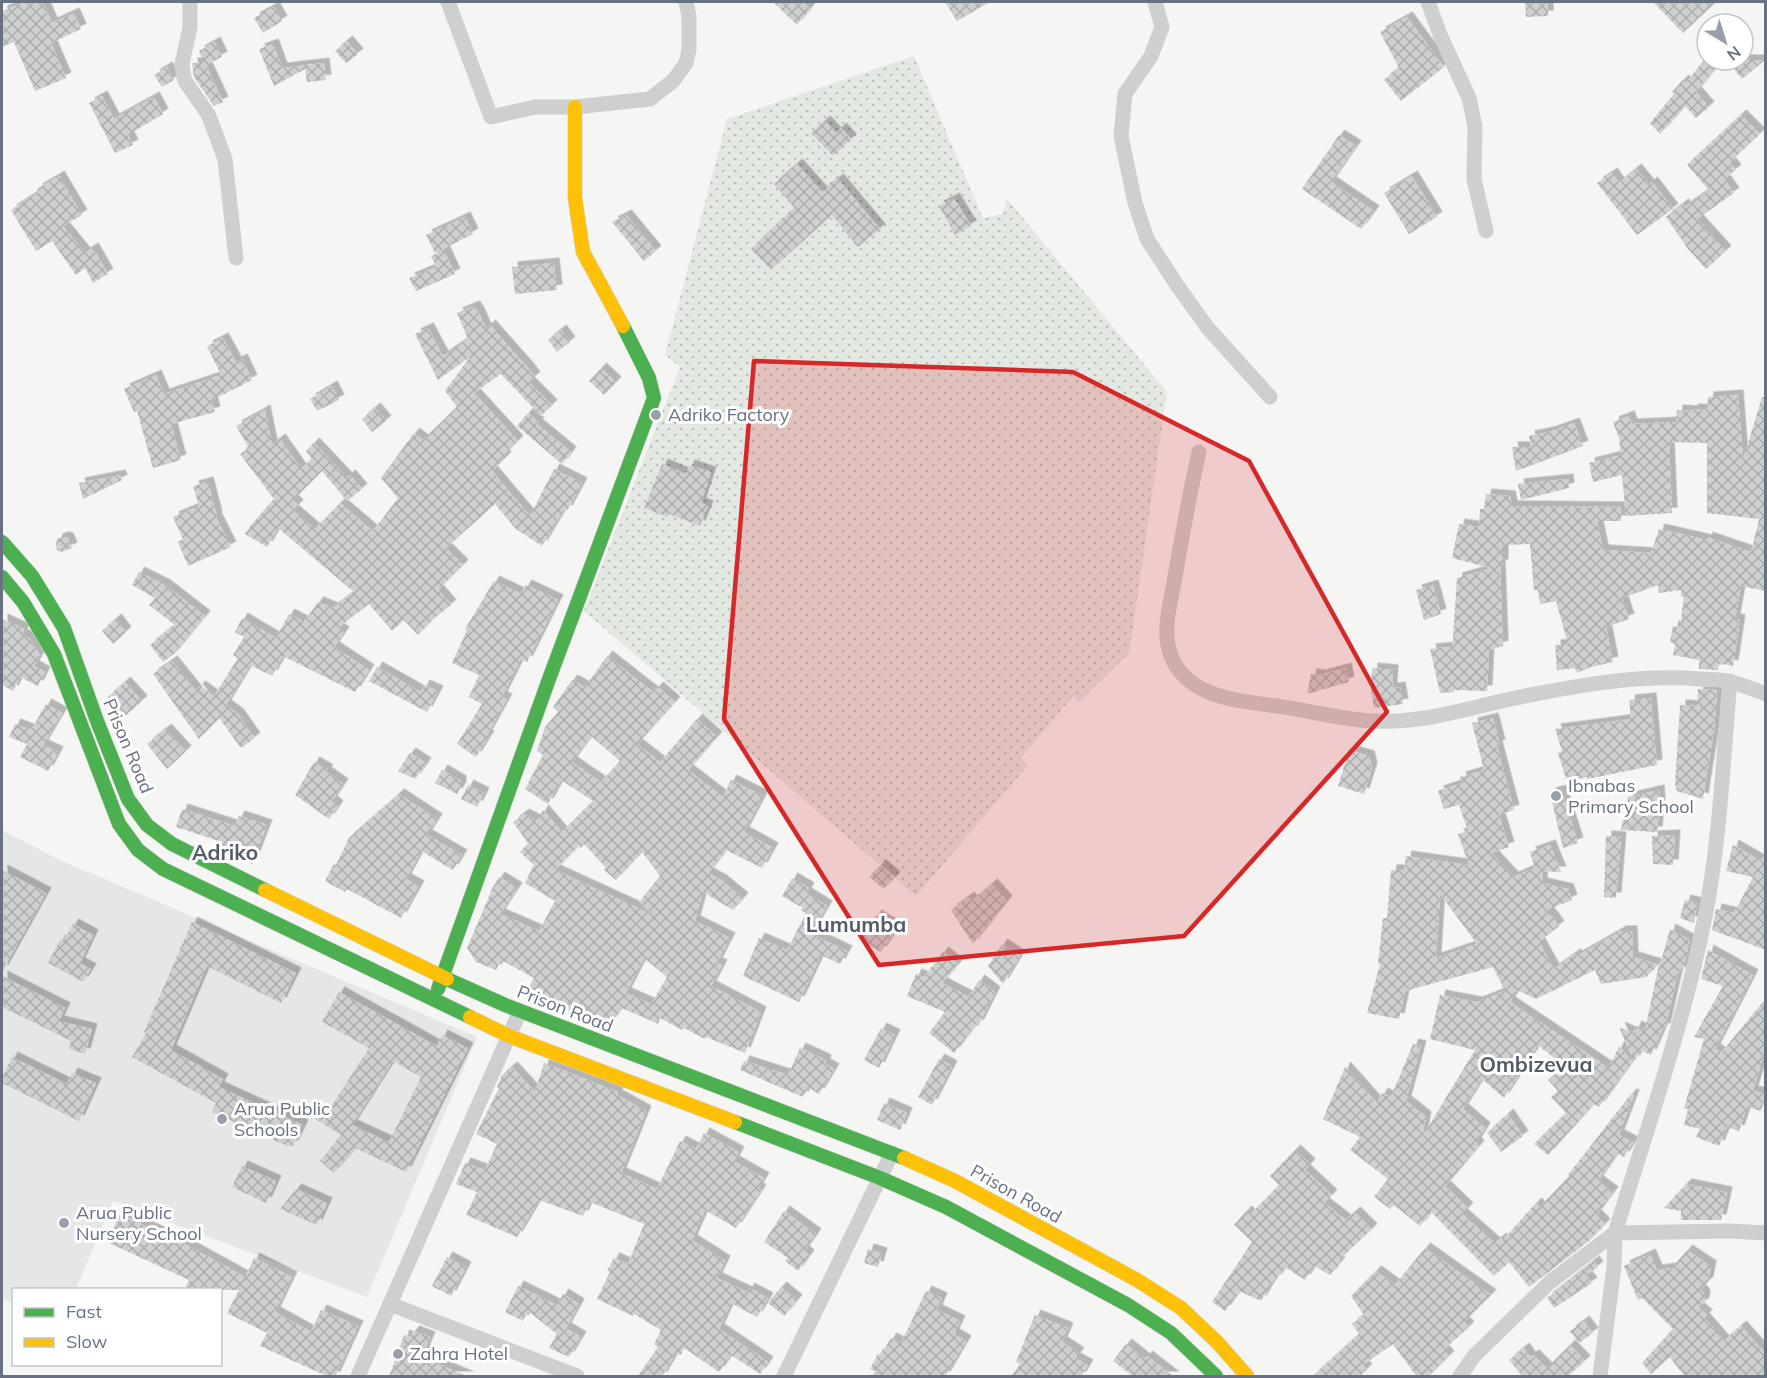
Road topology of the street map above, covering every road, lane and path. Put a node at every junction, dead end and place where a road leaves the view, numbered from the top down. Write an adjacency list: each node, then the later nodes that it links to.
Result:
1 (190, 2): 8 (street)
2 (448, 2): 6 (street)
3 (686, 2): 6 (street)
4 (1155, 2): 9 (street)
5 (1428, 2): 7 (street)
6 (575, 107): 15 (street)
7 (1486, 231)
8 (236, 258)
9 (1270, 397)
10 (1199, 452): 13 (street)
11 (2, 542): 15 (street, Prison Road)
12 (2, 578): 16 (street, Prison Road)
13 (1730, 681): 14 (street); 21 (street)
14 (1766, 694)
15 (442, 977): 16 (street); 17 (street, Prison Road)
16 (435, 1001): 18 (street, Prison Road)
17 (520, 1011): 18 (street); 19 (street, Prison Road)
18 (509, 1036): 20 (street, Prison Road); 23 (street)
19 (892, 1154): 20 (street); 28 (street, Prison Road)
20 (880, 1178): 26 (street); 27 (street, Prison Road)
21 (1614, 1233): 22 (street); 29 (street); 30 (street)
22 (1766, 1233)
23 (390, 1305): 24 (street); 25 (street)
24 (358, 1377)
25 (577, 1377)
26 (784, 1377)
27 (1216, 1377)
28 (1247, 1377)
29 (1460, 1377)
30 (1600, 1377)

